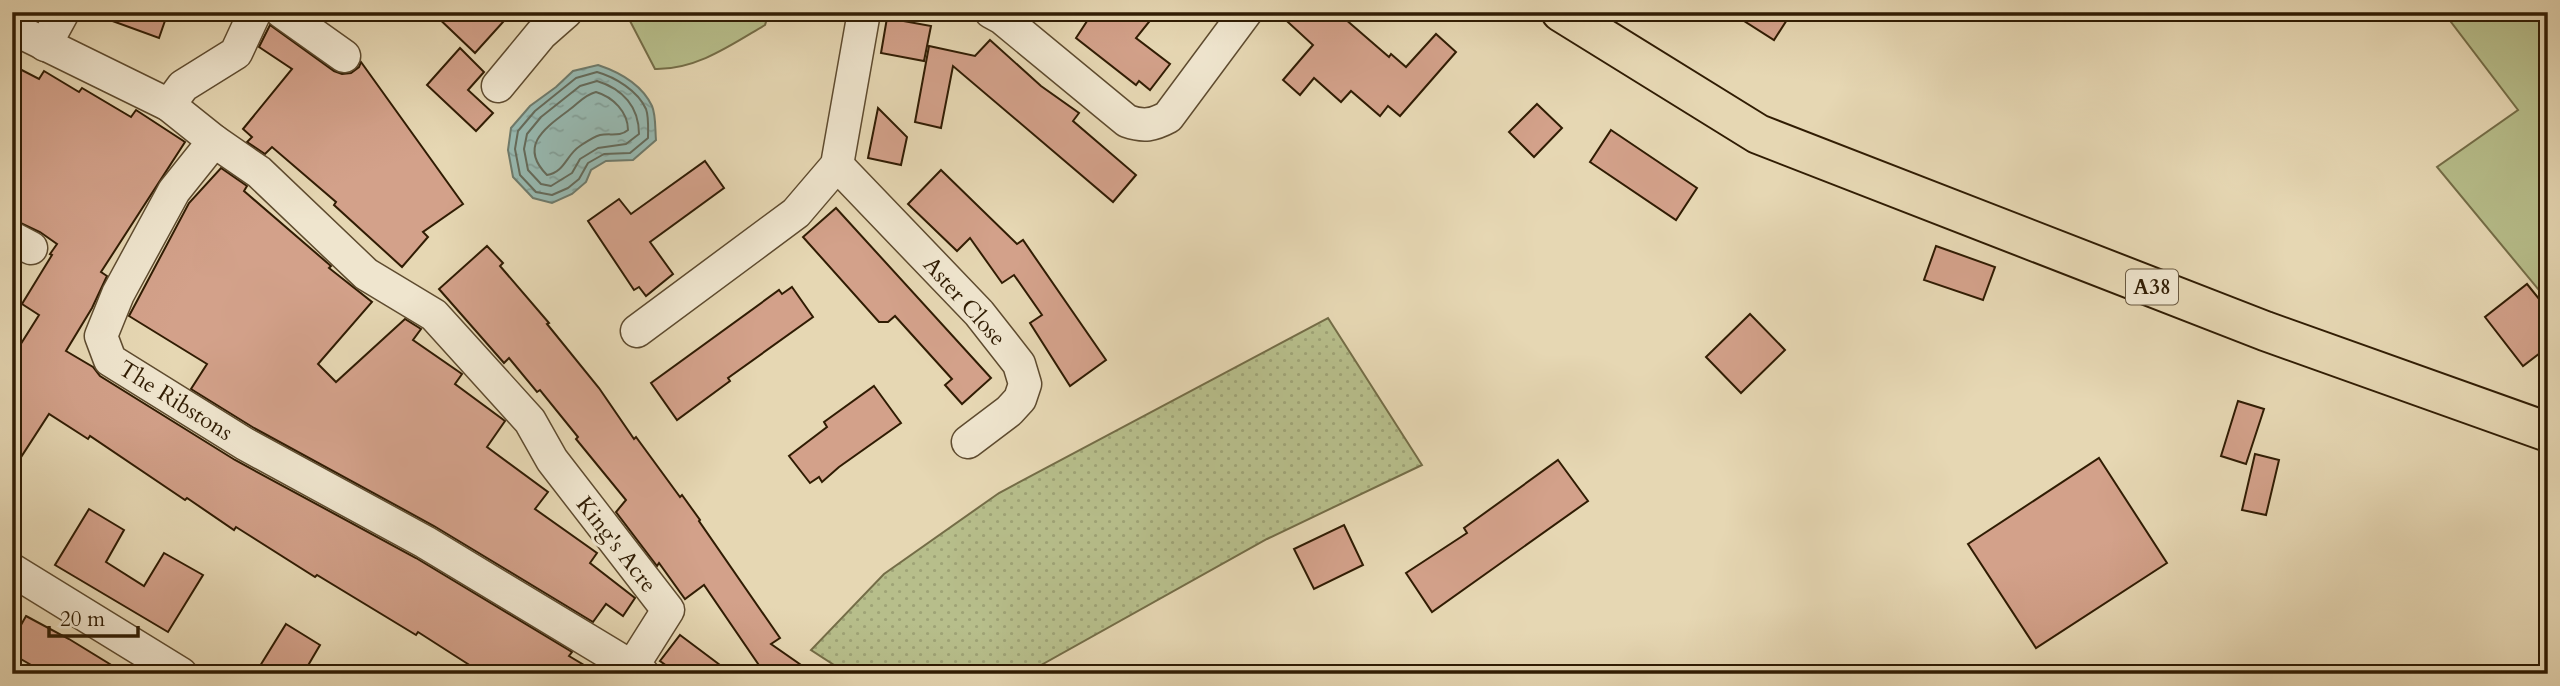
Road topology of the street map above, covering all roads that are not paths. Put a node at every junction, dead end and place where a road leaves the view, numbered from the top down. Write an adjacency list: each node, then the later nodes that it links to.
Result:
1 (63, 12): 10 (street)
2 (255, 12): 13 (street)
3 (282, 12): 11 (street)
4 (566, 12): 12 (street)
5 (864, 12): 15 (street)
6 (991, 12): 7 (street)
7 (1245, 12)
8 (1561, 12): 17 (main road, A38)
9 (12, 28): 10 (street)
10 (45, 46): 13 (street)
11 (344, 56)
12 (511, 79)
13 (169, 105): 14 (street)
14 (214, 141): 19 (street, The Ribstons); 21 (street, King's Acre)
15 (837, 165): 16 (street); 18 (street, Aster Close)
16 (637, 331)
17 (2548, 432)
18 (968, 442)
19 (425, 542): 21 (street, King's Acre)
20 (12, 570): 22 (street)
21 (637, 671)
22 (181, 674)

